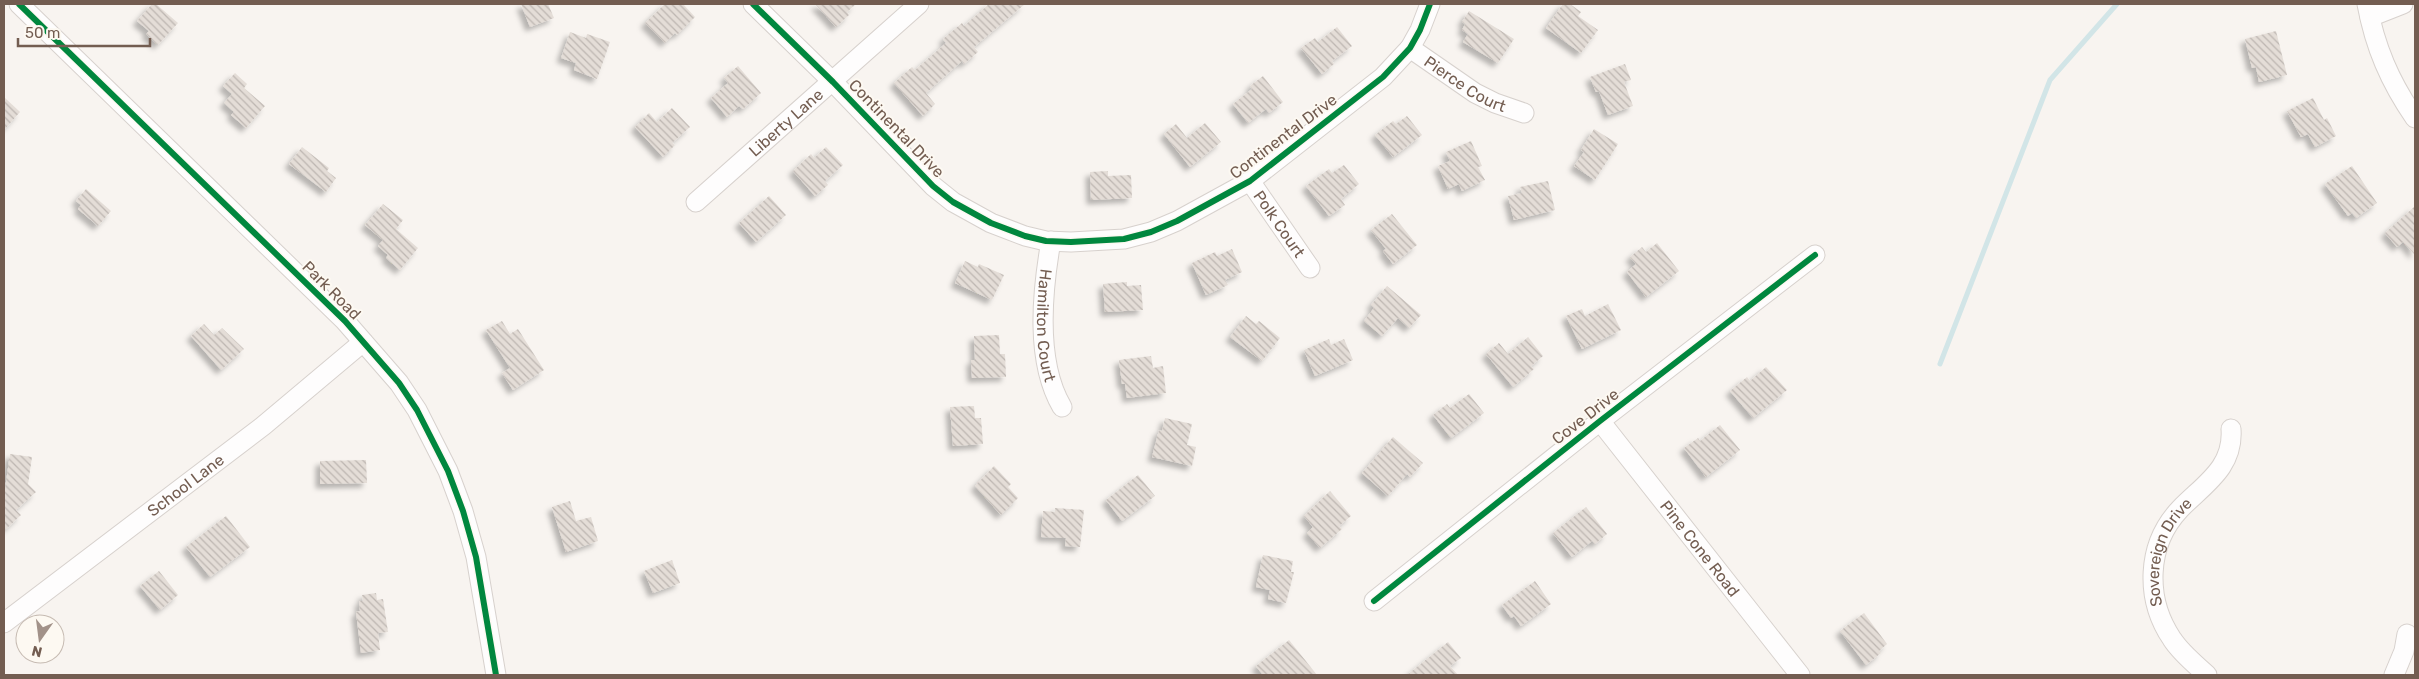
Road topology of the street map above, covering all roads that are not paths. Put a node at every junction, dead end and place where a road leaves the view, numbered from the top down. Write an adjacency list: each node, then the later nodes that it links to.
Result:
1 (19, 4): 16 (street, Park Road)
2 (753, 4): 8 (street, Continental Drive)
3 (920, 4): 8 (street, Liberty Lane)
4 (1430, 4): 7 (street, Continental Drive)
5 (2403, 4): 6 (street)
6 (2369, 11): 10 (street)
7 (1410, 48): 9 (street, Pierce Court); 11 (street, Continental Drive)
8 (833, 82): 12 (street, Liberty Lane); 13 (street, Continental Drive)
9 (1524, 114)
10 (2415, 118)
11 (1250, 181): 13 (street, Continental Drive); 15 (street, Polk Court)
12 (696, 202)
13 (1051, 241): 17 (street, Hamilton Court)
14 (1815, 255): 18 (street, Cove Drive)
15 (1310, 268)
16 (363, 342): 21 (street, School Lane); 23 (street, Park Road)
17 (1062, 407)
18 (1600, 421): 20 (street, Cove Drive); 24 (street, Pine Cone Road)
19 (2231, 429): 25 (street, Sovereign Drive)
20 (1374, 601)
21 (4, 623)
22 (2407, 634): 26 (street)
23 (496, 675)
24 (1800, 675)
25 (2207, 675)
26 (2394, 675)

